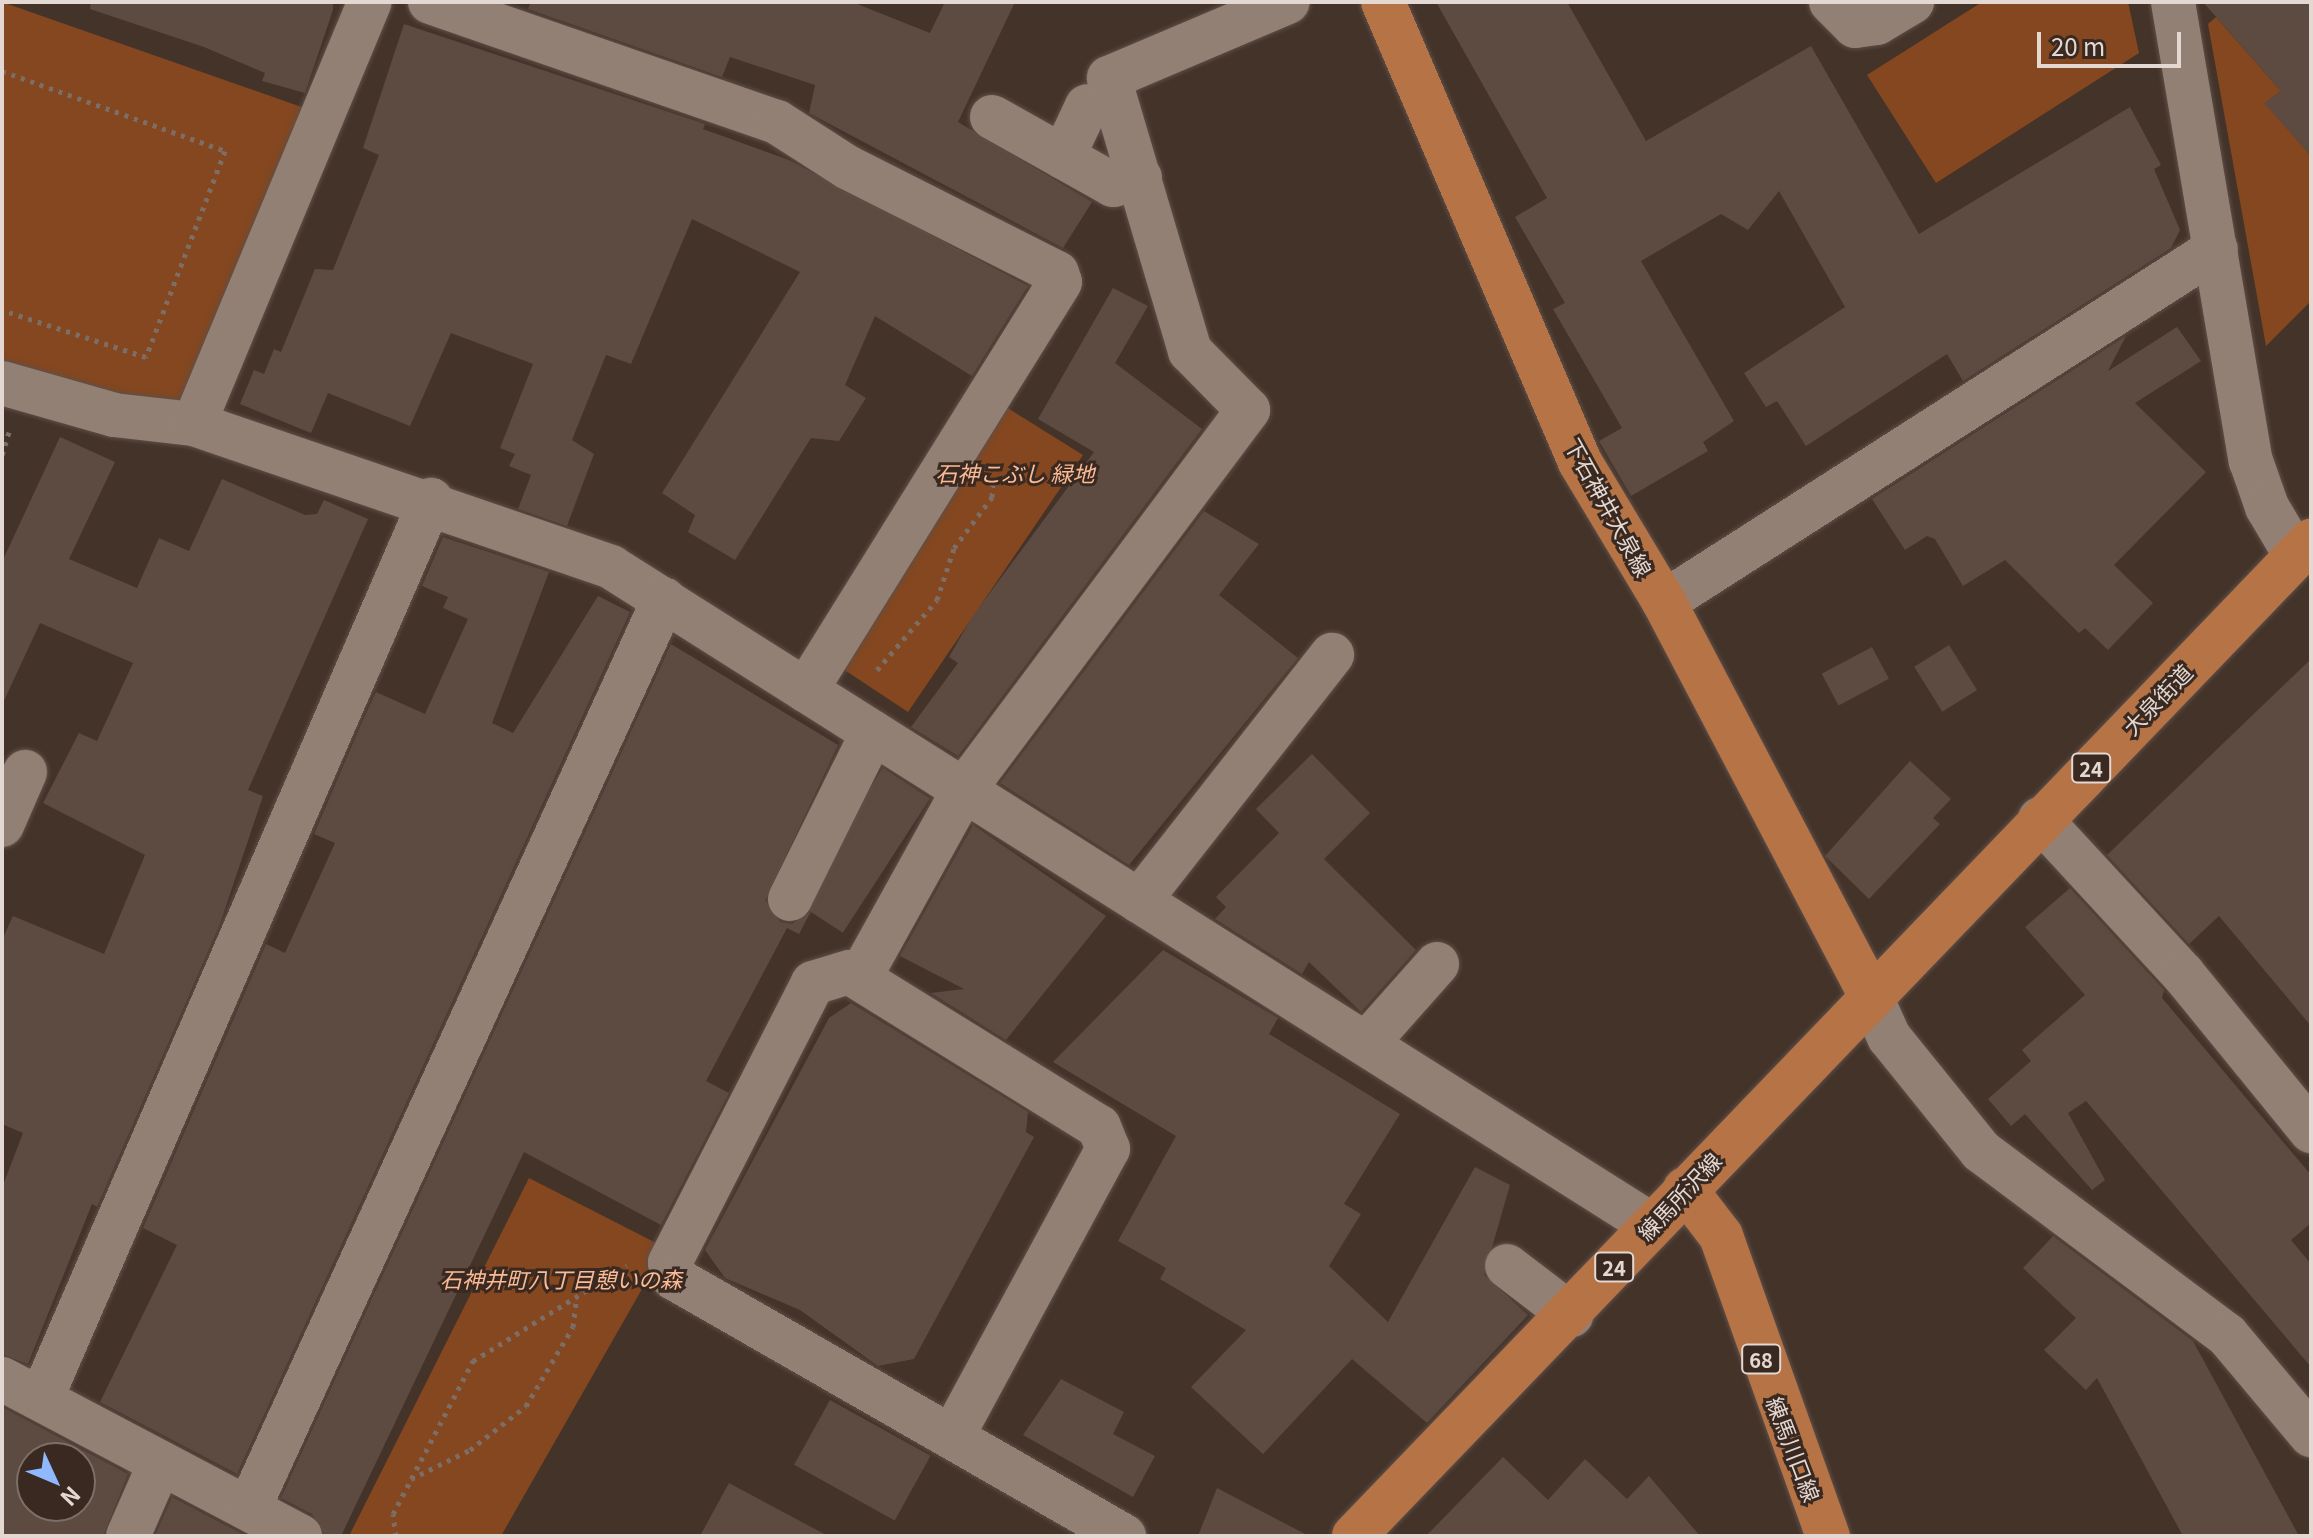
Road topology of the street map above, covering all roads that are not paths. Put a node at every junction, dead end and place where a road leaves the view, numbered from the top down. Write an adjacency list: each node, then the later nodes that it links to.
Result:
1 (370, 2): 14 (street)
2 (430, 2): 20 (street)
3 (1288, 2): 11 (street)
4 (1383, 2): 18 (main road, 下石神井大泉線)
5 (1831, 2): 6 (street)
6 (1912, 2)
7 (2173, 2): 12 (street)
8 (1087, 106): 10 (street)
9 (992, 117): 10 (street)
10 (1063, 157): 11 (street)
11 (1140, 178): 23 (street)
12 (2216, 249): 16 (street); 18 (street)
13 (2, 383): 14 (street)
14 (194, 424): 15 (street)
15 (431, 500): 17 (street); 38 (street)
16 (2307, 546): 24 (main road, 大泉街道 / 24)
17 (664, 599): 20 (street); 42 (street)
18 (1664, 602): 30 (main road, 下石神井大泉線)
19 (1332, 655): 27 (street)
20 (806, 690): 21 (street)
21 (873, 732): 23 (street); 26 (street)
22 (25, 772): 25 (street)
23 (963, 791): 27 (street); 29 (street)
24 (2040, 819): 30 (main road, 大泉街道 / 24); 32 (street)
25 (2, 825)
26 (790, 899)
27 (1139, 901): 31 (street)
28 (1437, 964): 31 (street)
29 (860, 977): 40 (street); 40 (street)
30 (1870, 995): 33 (main road, 練馬所沢線 / 24); 39 (street)
31 (1366, 1044): 34 (street)
32 (2311, 1131)
33 (1685, 1189): 34 (main road, 練馬所沢線 / 24); 47 (main road, 練馬川口線 / 68)
34 (1652, 1225): 36 (main road, 練馬所沢線 / 24)
35 (1507, 1266): 36 (street)
36 (1571, 1315): 46 (main road, 練馬所沢線 / 24)
37 (2, 1379): 38 (street)
38 (42, 1397): 41 (street)
39 (2311, 1435)
40 (952, 1437): 45 (street)
41 (160, 1463): 42 (street); 43 (street)
42 (249, 1508): 44 (street)
43 (128, 1536)
44 (300, 1536)
45 (1124, 1536)
46 (1354, 1536)
47 (1828, 1536)

